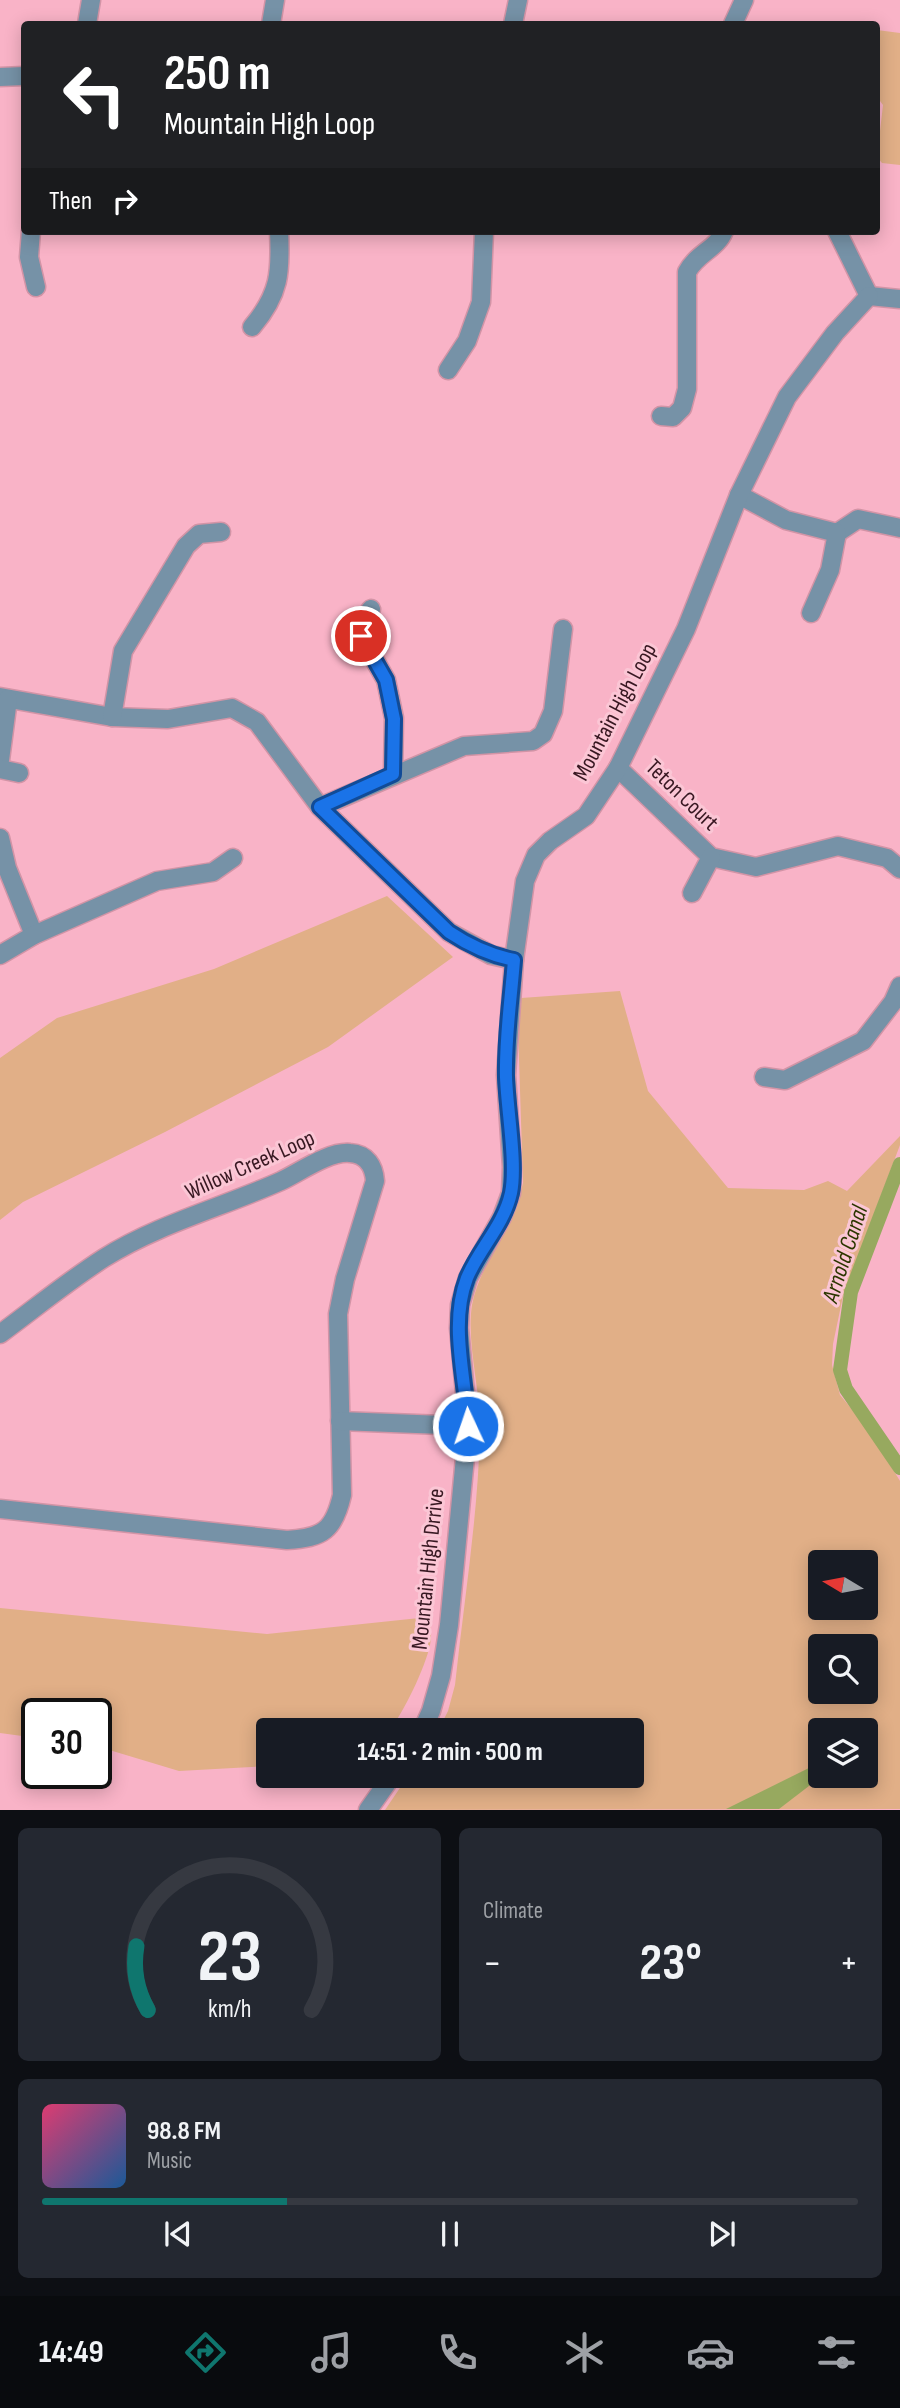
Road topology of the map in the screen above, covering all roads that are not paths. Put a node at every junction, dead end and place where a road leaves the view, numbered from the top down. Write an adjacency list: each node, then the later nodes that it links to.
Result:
1 (91, 0): 5 (street)
2 (275, 0): 6 (street)
3 (518, 0): 7 (street)
4 (744, 0): 8 (street)
5 (88, 21)
6 (272, 21)
7 (514, 21)
8 (734, 21)
9 (21, 76): 10 (street)
10 (0, 77)
11 (31, 235): 16 (street)
12 (279, 235): 19 (street)
13 (484, 235): 20 (street)
14 (722, 235): 21 (street)
15 (839, 235): 17 (street)
16 (36, 287)
17 (869, 296): 18 (street); 22 (street, Mountain High Loop)
18 (900, 299)
19 (252, 327)
20 (448, 370)
21 (661, 416)
22 (739, 495): 25 (street); 32 (street, Mountain High Loop)
23 (900, 528): 25 (street)
24 (220, 532): 30 (street)
25 (837, 533): 27 (street)
26 (371, 609): 35 (street)
27 (811, 613)
28 (564, 629): 35 (street)
29 (4, 698): 30 (street); 31 (street)
30 (112, 717): 36 (street)
31 (0, 760)
32 (618, 768): 38 (street, Teton Court); 44 (street, Mountain High Loop)
33 (0, 769): 34 (street)
34 (19, 773)
35 (393, 774): 36 (street)
36 (320, 807): 44 (street)
37 (0, 838): 42 (street)
38 (711, 857): 40 (street, Teton Court); 41 (street, Teton Court)
39 (233, 859): 42 (street)
40 (900, 869)
41 (692, 893)
42 (34, 936): 43 (street)
43 (0, 955)
44 (514, 960): 49 (street, Mountain High Drrive)
45 (900, 986): 46 (street)
46 (764, 1077)
47 (0, 1334): 48 (street, Willow Creek Loop)
48 (340, 1421): 49 (street); 50 (street, Willow Creek Loop)
49 (468, 1426): 51 (street, Mountain High Drrive)
50 (0, 1509)
51 (428, 1718)
52 (384, 1788): 53 (street)
53 (368, 1810)

